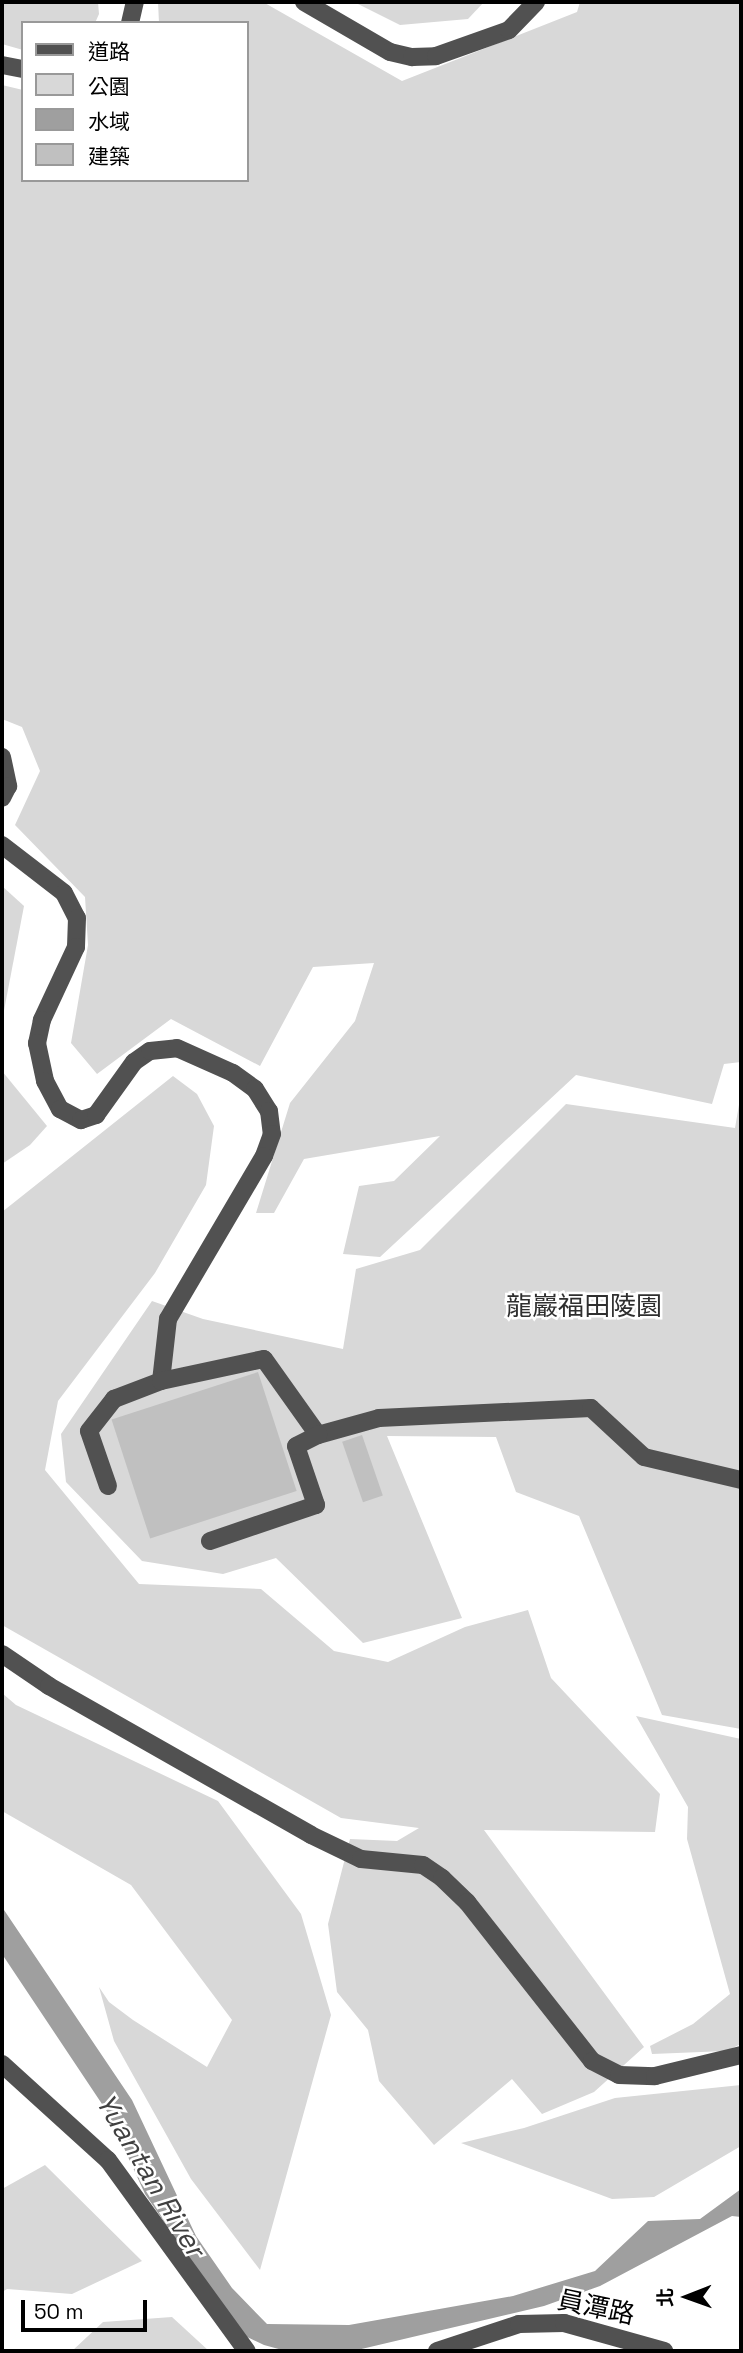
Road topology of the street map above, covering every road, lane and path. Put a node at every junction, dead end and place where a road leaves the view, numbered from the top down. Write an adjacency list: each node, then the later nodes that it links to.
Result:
1 (135, 2): 4 (street)
2 (304, 2): 3 (street)
3 (536, 2)
4 (130, 21)
5 (2, 65): 6 (street)
6 (21, 69)
7 (2, 757): 8 (street)
8 (2, 798)
9 (2, 845): 10 (street)
10 (161, 1381): 11 (street); 13 (street)
11 (318, 1435): 12 (street); 14 (street)
12 (741, 1480)
13 (108, 1486)
14 (210, 1541)
15 (2, 1654): 16 (street)
16 (741, 2054)
17 (2, 2064): 18 (street)
18 (247, 2351)
19 (437, 2351): 20 (street, 員潭路)
20 (664, 2351)

